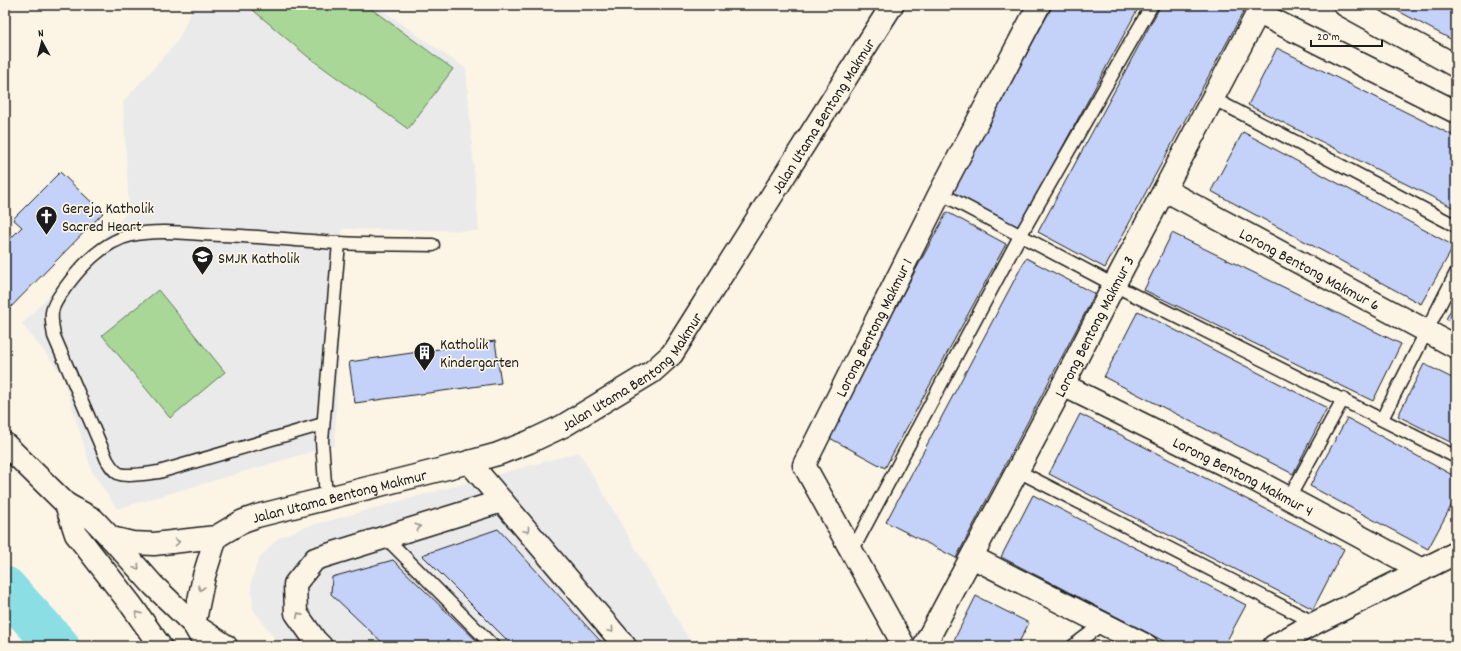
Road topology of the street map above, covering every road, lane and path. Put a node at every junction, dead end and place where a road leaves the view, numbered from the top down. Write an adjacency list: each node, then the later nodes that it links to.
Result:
1 (892, 5): 25 (street, Jalan Utama Bentong Makmur)
2 (1039, 5): 10 (street, Lorong Bentong Makmur 1)
3 (1152, 5): 12 (lane)
4 (1345, 5): 6 (street)
5 (1260, 9): 7 (street, Lorong Bentong Makmur 3); 8 (street)
6 (1456, 66)
7 (1212, 98): 9 (street, Lorong Bentong Makmur 3); 11 (lane)
8 (1456, 112)
9 (1165, 190): 16 (street, Lorong Bentong Makmur 3); 17 (street, Lorong Bentong Makmur 6)
10 (940, 193): 12 (lane); 34 (street, Lorong Bentong Makmur 1)
11 (1456, 226)
12 (1020, 236): 16 (lane); 34 (lane)
13 (339, 243): 14 (lane); 22 (lane); 22 (lane)
14 (433, 245)
15 (1456, 272): 17 (lane)
16 (1114, 285): 19 (street, Lorong Bentong Makmur 3); 20 (lane)
17 (1426, 331): 18 (street, Lorong Bentong Makmur 6); 21 (lane)
18 (1456, 347)
19 (1063, 385): 26 (street, Lorong Bentong Makmur 3); 28 (street, Lorong Bentong Makmur 4)
20 (1343, 399): 21 (lane); 28 (lane)
21 (1382, 419): 24 (lane)
22 (323, 424): 27 (lane)
23 (5, 444): 30 (street)
24 (1456, 457)
25 (469, 462): 27 (street, Jalan Utama Bentong Makmur); 29 (street)
26 (1018, 471): 36 (street, Lorong Bentong Makmur 3); 38 (lane)
27 (326, 498): 31 (street, Jalan Utama Bentong Makmur)
28 (1289, 498): 37 (street, Lorong Bentong Makmur 4)
29 (502, 501): 32 (street, one-way to 29); 46 (street, one-way to 46)
30 (66, 504): 33 (street); 41 (street, one-way to 30)
31 (216, 537): 33 (street, one-way to 31); 40 (street, one-way to 40)
32 (385, 537): 44 (street, one-way to 32); 45 (lane)
33 (111, 538): 40 (street, one-way to 40)
34 (852, 553): 47 (street, Lorong Bentong Makmur 1)
35 (1456, 553): 37 (street)
36 (972, 556): 39 (street); 48 (street, Lorong Bentong Makmur 3)
37 (1422, 570): 38 (street)
38 (1315, 623): 51 (street)
39 (1102, 624): 49 (lane); 50 (street)
40 (194, 626): 42 (street); 43 (street)
41 (160, 646)
42 (206, 646)
43 (226, 646)
44 (321, 646)
45 (493, 646)
46 (625, 646)
47 (904, 646)
48 (924, 646)
49 (1073, 646)
50 (1147, 646)
51 (1274, 646)

